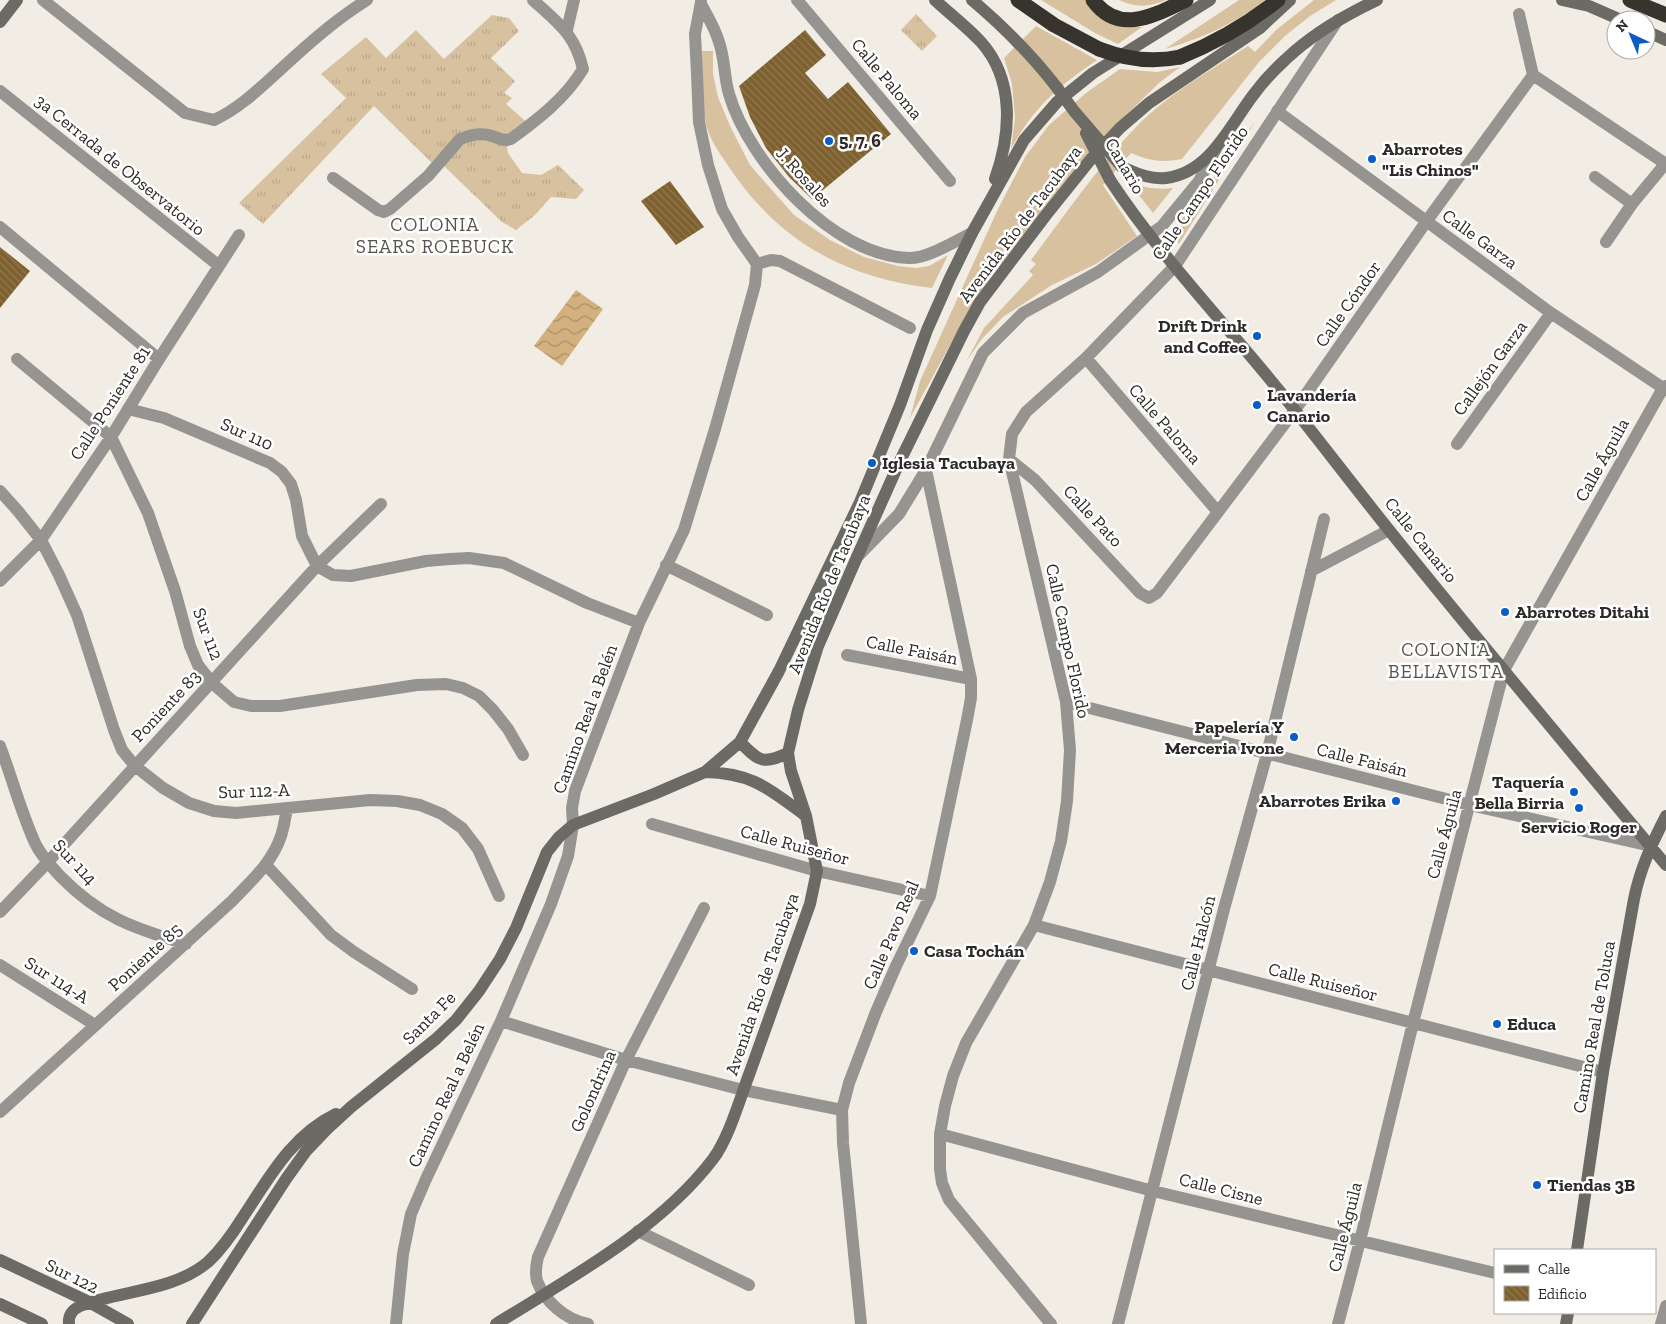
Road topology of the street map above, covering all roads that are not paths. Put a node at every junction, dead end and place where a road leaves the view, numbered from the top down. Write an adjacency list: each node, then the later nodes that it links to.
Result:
1 (17, 0): 23 (main road)
2 (43, 0): 3 (street)
3 (367, 0)
4 (532, 0): 24 (street)
5 (574, 0): 24 (street)
6 (797, 0): 33 (street, Calle Paloma)
7 (935, 0): 35 (main road)
8 (972, 0): 27 (main road, bridge)
9 (1018, 0): 13 (highway, bridge)
10 (1093, 0): 11 (highway)
11 (1186, 0)
12 (1210, 0): 35 (main road, Avenida Río de Tacubaya)
13 (1278, 0)
14 (1290, 0): 63 (main road, Avenida Río de Tacubaya)
15 (1377, 0): 22 (main road)
16 (1562, 0): 19 (main road)
17 (1630, 0): 21 (highway)
18 (702, 1): 38 (street, J. Rosales); 42 (street)
19 (1606, 13)
20 (1519, 14): 25 (street)
21 (1666, 15)
22 (1339, 19): 28 (street, Calle Campo Florido); 29 (main road)
23 (0, 22)
24 (567, 30): 32 (street)
25 (1533, 75): 30 (street); 36 (street, Calle Cóndor)
26 (0, 91): 43 (street, 3a Cerrada de Observatorio)
27 (1074, 111): 29 (main road, bridge); 40 (main road, Canario, bridge)
28 (1276, 111): 36 (street, Calle Garza); 44 (street, Calle Campo Florido)
29 (1218, 145): 40 (street)
30 (1665, 164): 34 (street)
31 (1595, 177): 34 (street)
32 (333, 178)
33 (950, 181)
34 (1632, 204): 41 (street)
35 (984, 210): 38 (main road, Avenida Río de Tacubaya)
36 (1426, 222): 45 (street, Calle Garza); 52 (street, Calle Cóndor)
37 (0, 227): 49 (street)
38 (972, 233): 76 (main road, Avenida Río de Tacubaya)
39 (239, 235): 43 (street, Calle Poniente 81)
40 (1150, 236): 44 (main road, Calle Canario); 56 (street)
41 (1606, 242)
42 (757, 264): 46 (street); 64 (street, Camino Real a Belén)
43 (218, 265): 49 (street, Calle Poniente 81)
44 (1175, 266): 47 (street, Calle Campo Florido); 52 (main road, Calle Canario)
45 (1551, 313): 50 (street, Calle Garza); 54 (street, Callejón Garza)
46 (910, 328)
47 (1086, 358): 55 (street, Calle Campo Florido); 59 (street, Calle Paloma)
48 (17, 359): 53 (street, Sur 112)
49 (158, 359): 51 (street, Calle Poniente 81)
50 (1665, 388): 72 (street, Calle Águila)
51 (128, 410): 53 (street, Calle Poniente 81); 65 (street, Sur 110)
52 (1295, 410): 59 (street, Calle Cóndor); 61 (main road, Calle Canario)
53 (111, 437): 62 (street, Calle Poniente 81); 74 (street, Sur 112)
54 (1458, 444)
55 (1009, 459): 68 (street, Calle Pato); 75 (street, Calle Campo Florido)
56 (926, 470): 63 (street); 73 (street, Calle Pavo Real)
57 (0, 492): 62 (street, Sur 112-A)
58 (381, 504): 65 (street, Poniente 83)
59 (1218, 512): 68 (street, Calle Cóndor)
60 (1324, 519): 66 (street, Calle Halcón)
61 (1389, 530): 66 (street); 72 (main road, Calle Canario)
62 (41, 540): 67 (street, Calle Poniente 81); 81 (street, Sur 112-A)
63 (857, 557): 78 (main road, Avenida Río de Tacubaya)
64 (666, 565): 69 (street); 70 (street, Camino Real a Belén)
65 (317, 566): 70 (street); 74 (street, Poniente 83)
66 (1311, 571): 79 (street, Calle Halcón)
67 (0, 581)
68 (1149, 598)
69 (767, 615)
70 (639, 623): 88 (street, Camino Real a Belén)
71 (847, 655): 73 (street, Calle Faisán)
72 (1504, 670): 83 (street, Calle Águila); 89 (main road, Calle Canario)
73 (971, 679): 95 (street, Calle Pavo Real)
74 (212, 683): 80 (street, Sur 112); 81 (street, Poniente 83)
75 (1066, 702): 79 (street, Calle Faisán); 98 (street, Calle Campo Florido)
76 (740, 742): 78 (main road); 82 (main road, Avenida Río de Tacubaya)
77 (0, 746): 90 (street, Sur 114)
78 (788, 753): 85 (main road, Avenida Río de Tacubaya)
79 (1266, 754): 83 (street, Calle Faisán); 101 (street, Calle Halcón)
80 (523, 755)
81 (135, 766): 84 (street, Sur 112-A); 90 (street, Poniente 83)
82 (705, 772): 85 (main road); 88 (main road, Santa Fe)
83 (1470, 805): 89 (street, Calle Faisán); 104 (street, Calle Águila)
84 (287, 809): 91 (street, Poniente 85); 94 (street, Sur 112-A)
85 (806, 816): 93 (main road, Avenida Río de Tacubaya)
86 (1666, 816): 89 (main road, Camino Real de Toluca)
87 (652, 824): 93 (street, Calle Ruiseñor)
88 (573, 825): 103 (street, Camino Real a Belén); 109 (main road, Santa Fe)
89 (1651, 846): 92 (main road, Calle Canario); 107 (main road, Camino Real de Toluca)
90 (47, 863): 97 (street, Poniente 83); 99 (street, Sur 114)
91 (266, 865): 99 (street, Poniente 85); 102 (street)
92 (1666, 865)
93 (816, 871): 95 (street, Calle Ruiseñor); 108 (main road, Avenida Río de Tacubaya)
94 (499, 896)
95 (930, 896): 111 (street, Calle Pavo Real)
96 (704, 908): 106 (street, Golondrina)
97 (0, 912)
98 (1034, 925): 101 (street, Calle Ruiseñor); 112 (street, Calle Campo Florido)
99 (186, 944): 105 (street, Poniente 85)
100 (0, 965): 105 (street, Sur 114-A)
101 (1208, 971): 104 (street, Calle Ruiseñor); 113 (street, Calle Halcón)
102 (412, 989)
103 (501, 1021): 106 (street); 128 (street, Camino Real a Belén)
104 (1413, 1023): 107 (street, Calle Ruiseñor); 115 (street, Calle Águila)
105 (95, 1025): 110 (street, Poniente 85)
106 (626, 1060): 108 (street); 120 (street, Golondrina)
107 (1603, 1072): 116 (main road, Camino Real de Toluca)
108 (743, 1090): 111 (street); 114 (main road, Avenida Río de Tacubaya)
109 (351, 1107): 121 (main road); 127 (main road, Santa Fe)
110 (1, 1109)
111 (842, 1110): 132 (street, Calle Pavo Real)
112 (940, 1134): 113 (street, Calle Cisne); 133 (street, Calle Campo Florido)
113 (1153, 1191): 115 (street, Calle Cisne); 134 (street, Calle Halcón)
114 (638, 1231): 119 (street); 120 (main road, Avenida Río de Tacubaya)
115 (1360, 1242): 118 (street, Calle Cisne); 135 (street, Calle Águila)
116 (1577, 1249)
117 (0, 1260): 121 (main road, Sur 122)
118 (1494, 1273)
119 (749, 1285)
120 (544, 1294): 129 (main road, Avenida Río de Tacubaya); 130 (main road); 131 (street)
121 (89, 1302): 125 (main road); 126 (main road, Sur 122)
122 (0, 1304): 124 (main road)
123 (1666, 1306): 136 (street)
124 (42, 1324)
125 (69, 1324)
126 (128, 1324)
127 (192, 1324)
128 (396, 1324)
129 (496, 1324)
130 (515, 1324)
131 (588, 1324)
132 (861, 1324)
133 (1051, 1324)
134 (1118, 1324)
135 (1338, 1324)
136 (1661, 1324)

